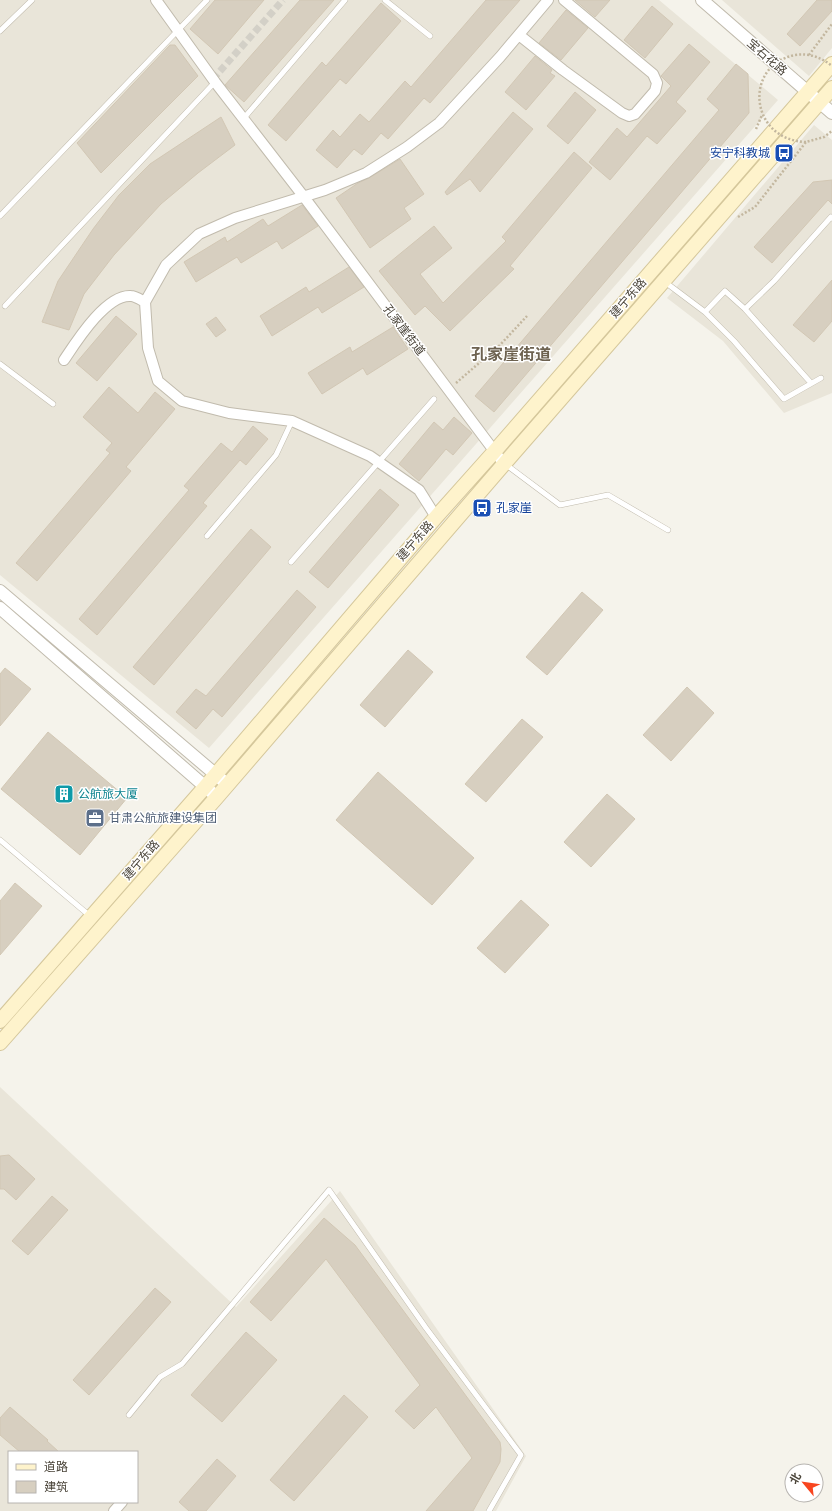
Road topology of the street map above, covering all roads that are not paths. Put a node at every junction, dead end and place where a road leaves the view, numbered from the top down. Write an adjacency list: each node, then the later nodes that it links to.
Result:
1 (32, 0): 9 (lane)
2 (156, 0): 10 (street, 孔家崖街道)
3 (207, 0): 10 (lane)
4 (345, 0): 19 (lane)
5 (385, 0): 12 (lane)
6 (548, 0): 11 (street)
7 (564, 0): 11 (street)
8 (702, 0): 16 (street, 宝石花路)
9 (0, 31)
10 (178, 31): 14 (street, 孔家崖街道); 21 (lane)
11 (519, 35): 20 (street)
12 (430, 36)
13 (832, 65): 16 (main road, 建宁东路)
14 (215, 82): 19 (street, 孔家崖街道); 25 (lane)
15 (832, 88): 17 (main road, 建宁东路)
16 (807, 92): 17 (street, 宝石花路); 35 (main road, 建宁东路)
17 (820, 102): 18 (street, 宝石花路); 23 (main road, 建宁东路)
18 (832, 113)
19 (244, 118): 20 (street, 孔家崖街道)
20 (304, 196): 24 (street); 35 (street, 孔家崖街道)
21 (0, 216)
22 (832, 218): 26 (lane)
23 (664, 281): 27 (lane); 37 (main road, 建宁东路)
24 (145, 302): 28 (street); 34 (street)
25 (5, 306)
26 (745, 309): 27 (lane); 31 (lane)
27 (705, 312): 31 (lane)
28 (64, 360)
29 (0, 364): 33 (lane)
30 (821, 378): 31 (lane)
31 (812, 383)
32 (434, 399): 36 (lane)
33 (53, 404)
34 (292, 421): 36 (street); 40 (lane)
35 (494, 452): 37 (street, 孔家崖街道); 38 (main road, 建宁东路)
36 (379, 462): 38 (street); 41 (lane)
37 (504, 464): 39 (lane); 45 (main road, 建宁东路)
38 (436, 517): 44 (main road, 建宁东路)
39 (668, 530)
40 (207, 536)
41 (291, 562)
42 (0, 591): 44 (street)
43 (0, 608): 46 (street)
44 (215, 775): 45 (street); 46 (main road, 建宁东路)
45 (228, 785): 47 (main road, 建宁东路)
46 (205, 787): 47 (street); 49 (main road, 建宁东路)
47 (217, 797): 51 (main road, 建宁东路)
48 (0, 840): 49 (lane)
49 (91, 917): 50 (main road, 建宁东路)
50 (0, 1021)
51 (0, 1043)
52 (129, 1415): 55 (lane)
53 (121, 1503): 54 (street)
54 (114, 1511)
55 (489, 1511)

